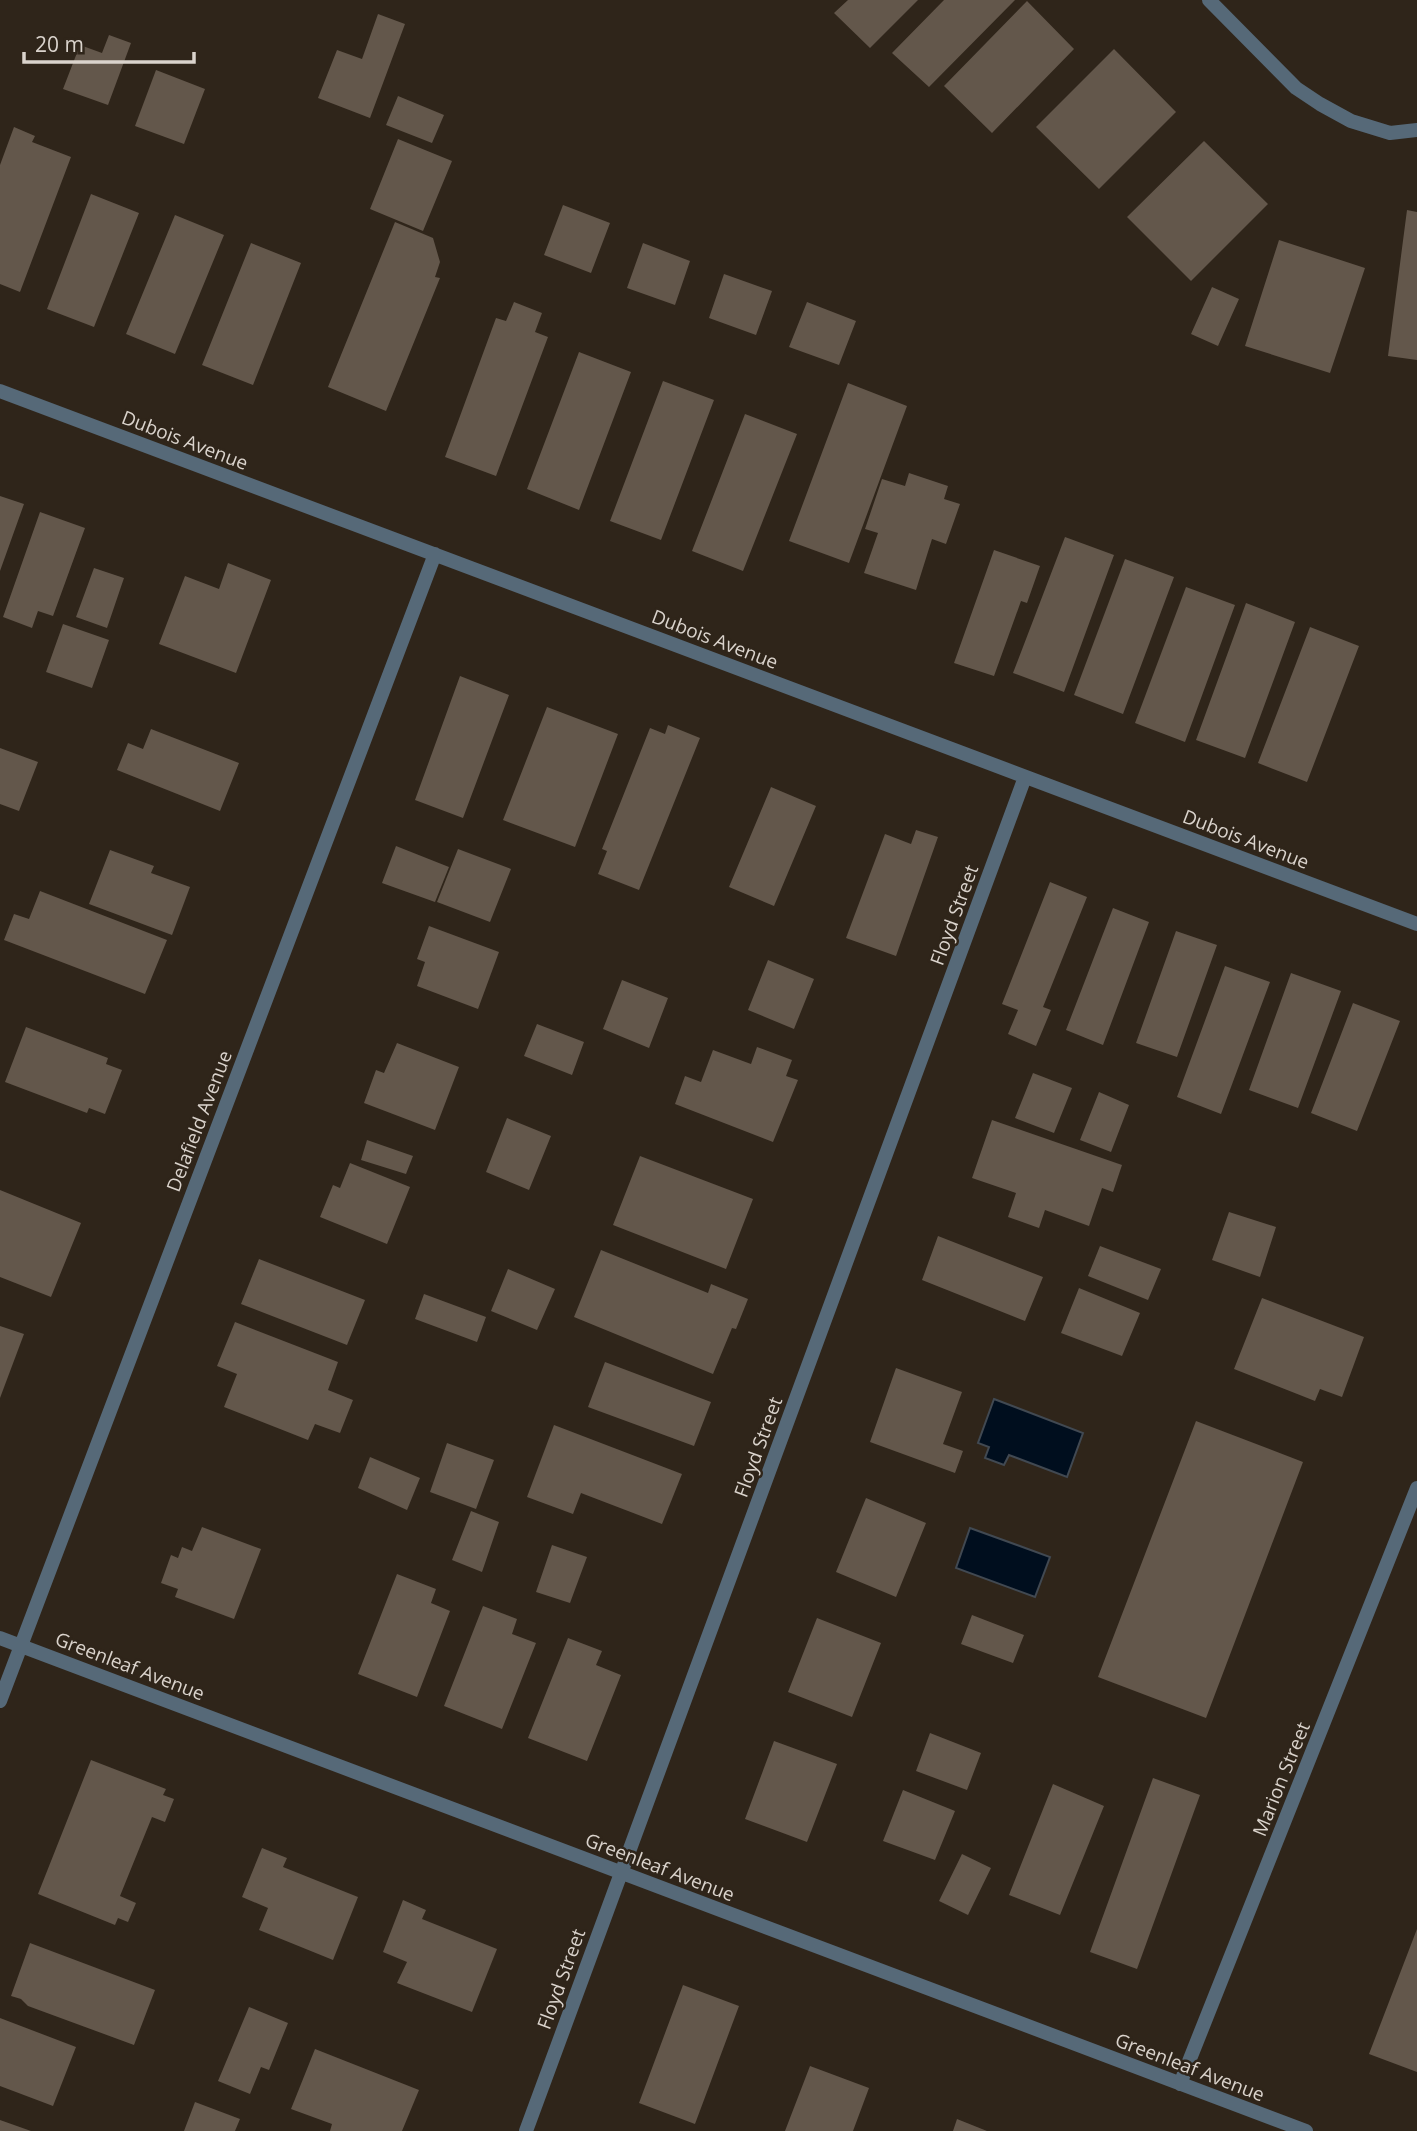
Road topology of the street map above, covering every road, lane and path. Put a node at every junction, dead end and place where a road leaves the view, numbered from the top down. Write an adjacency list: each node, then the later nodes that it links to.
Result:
1 (1209, 0): 2 (street)
2 (1417, 130)
3 (0, 391): 4 (street, Dubois Avenue)
4 (435, 554): 5 (street, Dubois Avenue); 9 (street, Delafield Avenue)
5 (1025, 777): 6 (street, Dubois Avenue); 11 (street, Floyd Street)
6 (1417, 924)
7 (1417, 1488): 12 (street, Marion Street)
8 (0, 1637): 9 (street, Greenleaf Avenue)
9 (21, 1646): 10 (street, Delafield Avenue); 11 (street, Greenleaf Avenue)
10 (0, 1701)
11 (621, 1873): 12 (street, Greenleaf Avenue); 13 (street, Floyd Street)
12 (1180, 2084): 14 (street, Greenleaf Avenue)
13 (526, 2131)
14 (1306, 2131)

